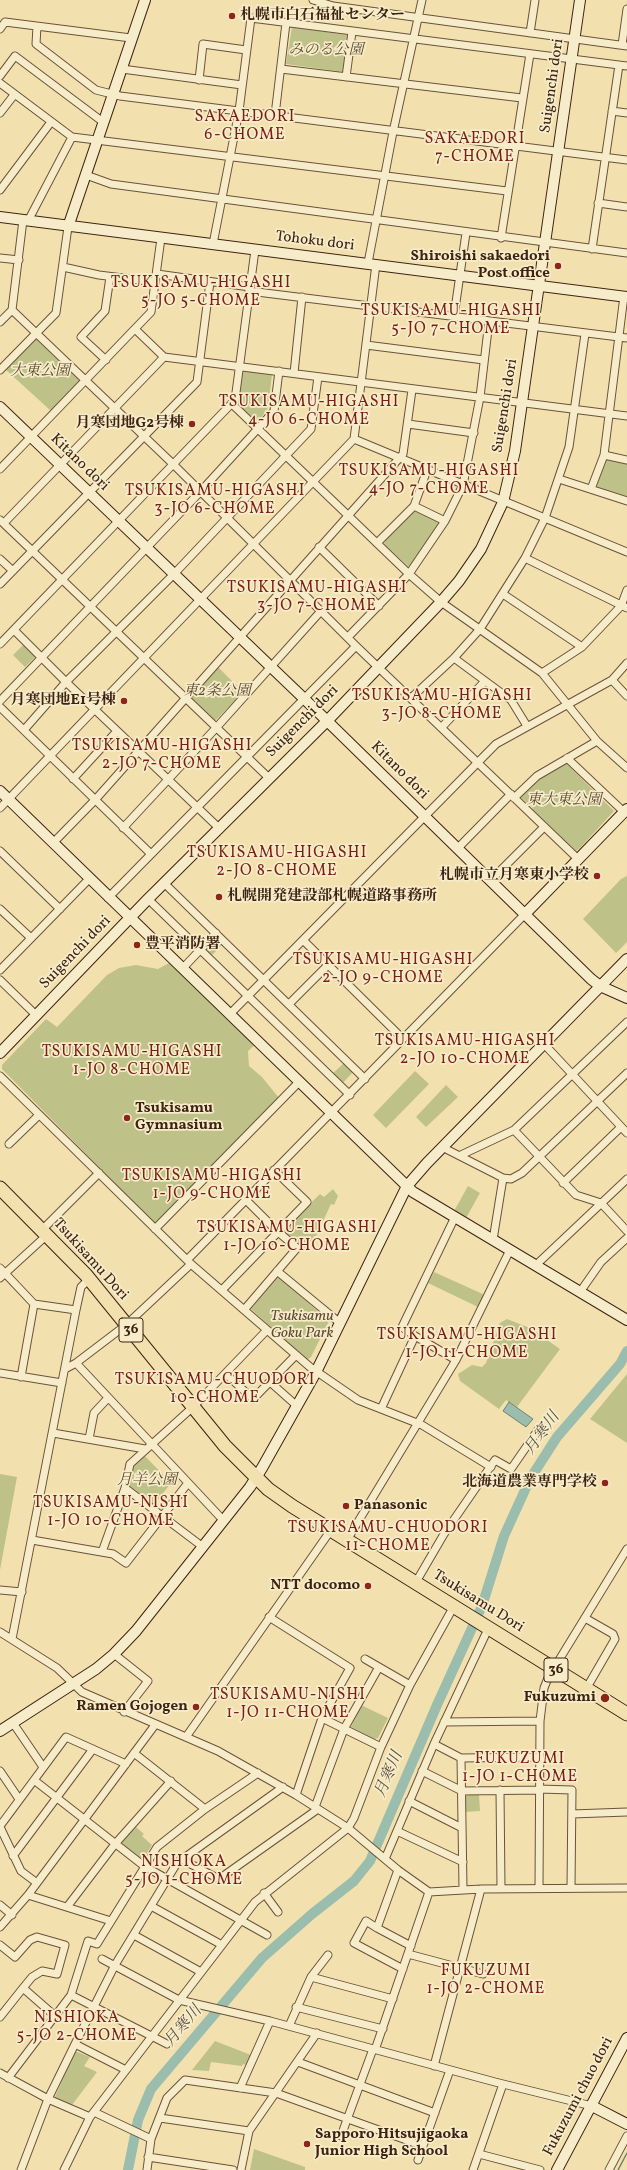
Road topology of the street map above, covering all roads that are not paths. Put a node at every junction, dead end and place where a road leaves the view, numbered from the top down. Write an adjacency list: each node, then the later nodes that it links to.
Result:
1 (145, 0): 14 (street)
2 (313, 0): 6 (street)
3 (422, 0): 8 (street)
4 (535, 0): 13 (street)
5 (580, 0): 16 (street, Suigenchi dori)
6 (334, 3): 8 (street)
7 (627, 9): 17 (street)
8 (417, 22): 13 (street); 15 (street)
9 (286, 23): 12 (street); 18 (street); 24 (street)
10 (37, 26): 11 (street); 14 (street); 32 (street)
11 (0, 29)
12 (352, 32): 15 (street); 26 (street)
13 (530, 33): 16 (street)
14 (132, 38): 23 (street)
15 (413, 38): 19 (street); 29 (street)
16 (574, 42): 17 (street); 20 (street, Suigenchi dori)
17 (624, 46)
18 (246, 50): 27 (street); 30 (street)
19 (530, 54): 20 (street); 33 (street)
20 (572, 58): 21 (street); 45 (street, Suigenchi dori)
21 (618, 65): 22 (street); 35 (street)
22 (627, 66)
23 (122, 69): 27 (street); 32 (street)
24 (281, 69): 26 (street); 38 (street)
25 (0, 76): 40 (street)
26 (346, 77): 29 (street)
27 (199, 80): 30 (street)
28 (0, 83): 31 (street)
29 (404, 84): 33 (street); 41 (street)
30 (242, 86): 34 (street)
31 (14, 95): 36 (street); 39 (street)
32 (113, 95): 34 (street); 40 (street)
33 (522, 98): 44 (street)
34 (239, 111): 38 (street); 46 (street)
35 (612, 111): 37 (street); 47 (street)
36 (0, 113)
37 (627, 113)
38 (274, 115): 41 (street)
39 (52, 122): 42 (street); 51 (street)
40 (103, 122): 43 (street)
41 (393, 132): 44 (street); 50 (street)
42 (72, 137): 43 (street); 58 (street)
43 (97, 140): 46 (street); 49 (street)
44 (514, 146): 45 (street); 52 (street)
45 (559, 152): 47 (street); 63 (street, Suigenchi dori)
46 (230, 157): 50 (street); 53 (street)
47 (606, 158): 48 (street); 54 (street)
48 (627, 160)
49 (86, 174): 53 (street); 59 (street)
50 (384, 176): 52 (street); 57 (street)
51 (0, 190)
52 (507, 192): 62 (street)
53 (220, 199): 57 (street); 64 (street)
54 (598, 203): 55 (street); 65 (street)
55 (627, 207)
56 (0, 217): 58 (street, Tohoku dori)
57 (376, 220): 60 (street); 70 (street)
58 (25, 221): 59 (street, Tohoku dori); 69 (street)
59 (68, 227): 61 (street, Tohoku dori); 71 (street)
60 (466, 233): 62 (street); 73 (street)
61 (161, 238): 64 (street, Tohoku dori); 72 (street)
62 (501, 238): 63 (street)
63 (545, 243): 65 (street); 77 (street, Suigenchi dori)
64 (213, 244): 66 (street, Tohoku dori)
65 (592, 249): 67 (street)
66 (255, 250): 70 (street, Tohoku dori); 78 (street)
67 (627, 253)
68 (0, 258): 69 (street)
69 (19, 260): 82 (street)
70 (372, 264): 73 (street, Tohoku dori); 81 (street)
71 (63, 267): 74 (street); 88 (street)
72 (157, 274): 75 (street); 76 (street)
73 (459, 275): 77 (street, Tohoku dori); 83 (street)
74 (110, 277): 75 (street); 94 (street)
75 (155, 282): 87 (street)
76 (210, 282): 78 (street); 96 (street)
77 (538, 286): 79 (street, Tohoku dori); 86 (street, Suigenchi dori)
78 (250, 289): 80 (street); 97 (street)
79 (625, 297): 90 (street)
80 (302, 298): 81 (street); 100 (street)
81 (372, 306): 83 (street); 92 (street)
82 (12, 310): 85 (street); 88 (street)
83 (454, 316): 84 (street)
84 (489, 321): 86 (street); 95 (street)
85 (0, 322)
86 (532, 327): 89 (street); 107 (street, Suigenchi dori)
87 (136, 330): 93 (street); 94 (street)
88 (37, 333): 98 (street); 102 (street)
89 (585, 334): 90 (street); 109 (street)
90 (619, 338): 91 (street); 111 (street)
91 (627, 338)
92 (366, 345): 95 (street); 103 (street)
93 (164, 357): 96 (street); 108 (street)
94 (106, 360): 102 (street)
95 (484, 360): 105 (street)
96 (199, 362): 97 (street); 116 (street)
97 (239, 367): 99 (street); 106 (street)
98 (0, 370)
99 (279, 371): 100 (street); 114 (street)
100 (294, 373): 101 (street)
101 (318, 377): 103 (street); 120 (street)
102 (87, 381): 108 (street); 117 (street)
103 (362, 382): 104 (street); 118 (street)
104 (412, 390): 105 (street); 113 (street)
105 (480, 397): 107 (street); 115 (street)
106 (232, 404): 114 (street); 124 (street)
107 (522, 404): 109 (street); 134 (street, Suigenchi dori)
108 (114, 408): 116 (street); 123 (street)
109 (574, 410): 111 (street); 127 (street)
110 (2, 413): 117 (street, Kitano dori)
111 (609, 414): 112 (street); 119 (street)
112 (627, 416)
113 (408, 424): 115 (street); 121 (street)
114 (258, 430): 120 (street); 132 (street)
115 (474, 433): 129 (street)
116 (144, 436): 124 (street); 131 (street)
117 (31, 437): 123 (street, Kitano dori); 125 (street)
118 (354, 439): 121 (street); 128 (street)
119 (604, 455): 122 (street); 130 (street)
120 (286, 456): 128 (street); 137 (street)
121 (399, 459): 126 (street); 136 (street)
122 (627, 460)
123 (59, 464): 131 (street, Kitano dori); 141 (street)
124 (174, 464): 132 (street); 139 (street)
125 (0, 469)
126 (427, 470): 129 (street); 135 (street)
127 (558, 479): 130 (street); 138 (street)
128 (314, 482): 136 (street); 143 (street)
129 (463, 485): 134 (street); 140 (street)
130 (591, 489): 133 (street)
131 (88, 492): 139 (street, Kitano dori); 146 (street)
132 (200, 492): 137 (street); 145 (street)
133 (627, 501)
134 (503, 502): 138 (street); 159 (street, Suigenchi dori)
135 (414, 506): 140 (street); 142 (street)
136 (348, 514): 142 (street); 144 (street)
137 (228, 518): 143 (street); 151 (street)
138 (544, 518): 147 (street); 148 (street)
139 (119, 521): 145 (street, Kitano dori); 154 (street)
140 (445, 521): 152 (street)
141 (2, 522): 146 (street)
142 (376, 543): 152 (street)
143 (254, 544): 153 (street); 158 (street)
144 (319, 547): 153 (street); 161 (street)
145 (147, 548): 151 (street, Kitano dori); 160 (street)
146 (32, 551): 150 (street); 154 (street)
147 (627, 552)
148 (525, 558): 157 (street); 162 (street)
149 (0, 559): 150 (street)
150 (12, 571): 155 (street)
151 (174, 574): 158 (street, Kitano dori); 166 (street)
152 (409, 574): 159 (street); 161 (street)
153 (289, 579): 163 (street); 168 (street)
154 (62, 580): 160 (street); 165 (street)
155 (0, 584)
156 (627, 590): 162 (street)
157 (503, 594): 164 (street); 171 (street)
158 (200, 600): 168 (street, Kitano dori); 173 (street)
159 (442, 602): 164 (street); 177 (street, Suigenchi dori)
160 (90, 606): 166 (street); 172 (street)
161 (379, 606): 167 (street)
162 (624, 607): 171 (street)
163 (321, 610): 167 (street); 176 (street)
164 (480, 629): 174 (street); 178 (street)
165 (14, 630): 169 (street); 172 (street)
166 (117, 632): 173 (street); 181 (street)
167 (348, 637): 170 (street)
168 (240, 638): 176 (street, Kitano dori); 183 (street)
169 (0, 643)
170 (356, 646): 177 (street); 185 (street)
171 (582, 647): 178 (street)
172 (41, 657): 181 (street); 186 (street)
173 (144, 658): 183 (street); 189 (street)
174 (454, 658): 180 (street); 184 (street)
175 (627, 663): 179 (street)
176 (271, 667): 185 (street, Kitano dori); 193 (street)
177 (378, 667): 184 (street); 190 (street, Suigenchi dori)
178 (542, 673): 187 (street)
179 (612, 680): 182 (street); 187 (street)
180 (486, 681): 191 (street); 192 (street)
181 (66, 682): 189 (street); 194 (street)
182 (627, 696)
183 (185, 698): 193 (street); 197 (street)
184 (411, 698): 192 (street)
185 (304, 699): 190 (street, Kitano dori); 199 (street)
186 (0, 701)
187 (567, 704): 191 (street); 196 (street)
188 (0, 707): 194 (street)
189 (95, 709): 195 (street); 198 (street)
190 (327, 721): 203 (street, Suigenchi dori); 213 (street, Kitano dori)
191 (527, 726): 201 (street)
192 (442, 727): 201 (street)
193 (216, 728): 199 (street); 205 (street)
194 (24, 730): 198 (street)
195 (117, 731): 197 (street); 204 (street)
196 (597, 741): 200 (street); 202 (street)
197 (138, 751): 205 (street); 209 (street)
198 (50, 756): 204 (street); 208 (street)
199 (248, 757): 203 (street); 211 (street)
200 (566, 758): 207 (street); 212 (street)
201 (477, 762): 207 (street); 213 (street)
202 (627, 768)
203 (269, 778): 216 (street, Suigenchi dori)
204 (73, 779): 209 (street)
205 (168, 780): 211 (street); 215 (street)
206 (0, 791): 208 (street)
207 (513, 796): 214 (street); 218 (street)
208 (8, 799): 210 (street); 217 (street)
209 (95, 800): 215 (street); 217 (street)
210 (0, 808)
211 (198, 808): 216 (street); 220 (street)
212 (626, 811): 221 (street)
213 (424, 816): 218 (street, Kitano dori); 233 (street)
214 (544, 827): 221 (street); 224 (street)
215 (123, 828): 220 (street)
216 (220, 829): 223 (street, Suigenchi dori)
217 (53, 843): 222 (street)
218 (457, 849): 224 (street, Kitano dori)
219 (0, 851): 228 (street)
220 (150, 854): 225 (street)
221 (578, 859): 229 (street)
222 (89, 879): 225 (street); 228 (street)
223 (164, 882): 226 (street, Suigenchi dori); 231 (street)
224 (490, 882): 229 (street, Kitano dori)
225 (108, 898): 230 (street)
226 (148, 899): 230 (street, Suigenchi dori); 234 (street)
227 (0, 909): 232 (street)
228 (60, 909): 232 (street)
229 (524, 915): 241 (street, Kitano dori); 248 (street)
230 (130, 918): 237 (street); 246 (street, Suigenchi dori)
231 (216, 933): 234 (street); 239 (street)
232 (31, 938): 238 (street)
233 (302, 940): 236 (street); 239 (street)
234 (200, 950): 237 (street); 242 (street)
235 (627, 959): 241 (street)
236 (328, 965): 244 (street); 248 (street)
237 (183, 968): 245 (street)
238 (0, 970)
239 (264, 980): 242 (street); 244 (street)
240 (1, 982): 246 (street)
241 (600, 986): 243 (street, Kitano dori); 249 (street)
242 (248, 996): 245 (street); 256 (street)
243 (627, 998)
244 (289, 1004): 254 (street)
245 (230, 1014): 255 (street)
246 (37, 1016): 250 (street, Suigenchi dori)
247 (627, 1022): 252 (street)
248 (403, 1038): 254 (street)
249 (544, 1044): 252 (street); 264 (street)
250 (0, 1054)
251 (627, 1073): 257 (street)
252 (572, 1075): 257 (street); 261 (street)
253 (0, 1076): 259 (street)
254 (365, 1079): 256 (street)
255 (299, 1082): 258 (street); 277 (street)
256 (350, 1095): 258 (street)
257 (598, 1102): 260 (street); 266 (street)
258 (331, 1112): 267 (street); 272 (street)
259 (39, 1115): 263 (street); 268 (street)
260 (621, 1127): 262 (street); 271 (street)
261 (514, 1130): 265 (street); 266 (street)
262 (627, 1133)
263 (8, 1144)
264 (442, 1147): 265 (street); 272 (street)
265 (461, 1155): 269 (street)
266 (539, 1157): 269 (street); 271 (street)
267 (274, 1170): 274 (street); 279 (street)
268 (99, 1173): 277 (street); 280 (street)
269 (503, 1178): 282 (street)
270 (627, 1179): 275 (street)
271 (563, 1183): 275 (street)
272 (406, 1186): 276 (street); 295 (street)
273 (0, 1188): 280 (highway, Tsukisamu Dori / 36)
274 (245, 1199): 279 (street); 284 (street)
275 (601, 1203): 278 (street); 285 (street)
276 (455, 1217): 282 (street); 298 (street)
277 (155, 1229): 284 (street)
278 (627, 1230)
279 (277, 1231): 286 (street); 289 (street)
280 (44, 1232): 287 (street); 288 (highway, Tsukisamu Dori / 36)
281 (627, 1238): 290 (street)
282 (493, 1240): 283 (street)
283 (510, 1250): 285 (street); 300 (street)
284 (189, 1262): 289 (street); 296 (street)
285 (536, 1265): 290 (street)
286 (277, 1271): 293 (street); 295 (street)
287 (2, 1273): 291 (street)
288 (88, 1279): 292 (street); 296 (highway, Tsukisamu Dori / 36)
289 (222, 1290): 293 (street)
290 (580, 1292): 294 (street)
291 (34, 1304): 292 (street); 306 (street)
292 (76, 1310): 302 (street)
293 (244, 1310): 297 (street)
294 (627, 1320)
295 (340, 1323): 303 (street)
296 (126, 1325): 301 (street); 311 (highway, Tsukisamu Dori / 36)
297 (267, 1330): 299 (street); 305 (street)
298 (415, 1336): 300 (street); 312 (street)
299 (296, 1355): 303 (street); 307 (street)
300 (456, 1360): 313 (street)
301 (76, 1363): 302 (street); 309 (street)
302 (65, 1369): 308 (street)
303 (316, 1372): 310 (street); 312 (street)
304 (0, 1373): 306 (street)
305 (226, 1374): 307 (street); 311 (street)
306 (21, 1377): 308 (street)
307 (270, 1382): 310 (street)
308 (62, 1383): 315 (street)
309 (108, 1398): 316 (street); 317 (street)
310 (297, 1406): 320 (street)
311 (193, 1407): 317 (street); 320 (highway, Tsukisamu Dori / 36)
312 (381, 1409): 313 (street)
313 (417, 1424): 319 (street); 327 (street)
314 (540, 1427): 319 (street)
315 (53, 1433): 316 (street); 326 (street)
316 (89, 1439): 318 (street)
317 (151, 1444): 318 (street); 321 (street)
318 (145, 1449): 322 (street)
319 (491, 1466): 331 (street)
320 (256, 1478): 324 (street); 325 (highway, Tsukisamu Dori / 36)
321 (188, 1483): 323 (street); 324 (street)
322 (125, 1488): 323 (street); 330 (street)
323 (162, 1517): 328 (street); 330 (street)
324 (223, 1520): 328 (street)
325 (331, 1530): 327 (highway, Tsukisamu Dori / 36); 335 (street)
326 (32, 1540): 330 (street); 333 (street)
327 (347, 1540): 331 (highway, Tsukisamu Dori / 36)
328 (203, 1547): 340 (street)
329 (627, 1549): 336 (street)
330 (102, 1552)
331 (416, 1582): 334 (highway, Tsukisamu Dori / 36)
332 (0, 1590): 333 (street)
333 (22, 1592): 339 (street)
334 (454, 1606): 337 (highway, Tsukisamu Dori / 36); 345 (street)
335 (270, 1617): 349 (street); 356 (street)
336 (585, 1618): 343 (street); 346 (street)
337 (488, 1626): 343 (highway, Tsukisamu Dori / 36); 351 (street)
338 (0, 1632): 339 (street)
339 (12, 1639): 344 (street)
340 (114, 1654): 344 (street); 347 (street)
341 (364, 1659): 342 (street)
342 (379, 1667): 345 (street); 354 (street)
343 (554, 1668): 346 (highway, Tsukisamu Dori / 36); 350 (street)
344 (74, 1683): 347 (street); 352 (street)
345 (410, 1685): 358 (street)
346 (586, 1689): 348 (highway, Tsukisamu Dori / 36)
347 (124, 1712): 353 (street)
348 (627, 1714)
349 (322, 1718): 354 (street); 374 (street)
350 (540, 1720): 351 (street); 361 (street)
351 (444, 1722): 357 (street)
352 (13, 1723): 355 (street); 364 (street)
353 (155, 1725): 356 (street); 360 (street)
354 (344, 1729): 358 (street); 378 (street)
355 (0, 1731)
356 (186, 1737): 367 (street)
357 (434, 1744): 362 (street); 366 (street)
358 (381, 1747): 384 (street)
359 (93, 1749): 363 (street); 364 (street); 376 (street)
360 (134, 1753): 363 (street); 369 (street)
361 (539, 1757): 362 (street); 372 (street)
362 (461, 1758): 373 (street)
363 (126, 1764): 382 (street)
364 (43, 1767): 368 (street)
365 (0, 1771): 375 (street)
366 (422, 1771): 373 (street); 377 (street)
367 (258, 1773): 370 (street); 379 (street)
368 (34, 1780): 375 (street); 376 (street)
369 (171, 1781): 379 (street); 387 (street)
370 (283, 1787): 374 (street); 390 (street)
371 (500, 1790): 372 (street); 373 (street); 396 (street)
372 (539, 1790): 381 (street); 397 (street)
373 (462, 1791): 385 (street)
374 (296, 1795): 378 (street)
375 (19, 1799): 383 (street)
376 (56, 1799): 382 (street); 388 (street)
377 (409, 1801): 385 (street); 386 (street)
378 (317, 1808): 384 (street); 390 (street)
379 (205, 1809): 392 (street)
380 (627, 1812): 381 (street)
381 (572, 1814): 398 (street)
382 (84, 1820): 387 (street); 395 (street)
383 (0, 1826): 388 (street)
384 (348, 1828): 389 (street); 403 (street)
385 (462, 1828): 391 (street)
386 (398, 1831): 389 (street); 391 (street)
387 (115, 1844): 392 (street); 407 (street)
388 (13, 1856): 395 (street)
389 (384, 1858): 393 (street)
390 (181, 1859): 394 (street)
391 (463, 1862): 400 (street)
392 (144, 1866): 394 (street); 411 (street)
393 (398, 1870): 402 (street); 413 (street)
394 (167, 1880): 406 (street); 410 (street)
395 (37, 1883): 404 (street)
396 (501, 1888): 397 (street); 401 (street)
397 (539, 1888): 398 (street)
398 (572, 1888): 399 (street)
399 (627, 1888)
400 (463, 1889): 401 (street); 402 (street)
401 (481, 1889): 423 (street)
402 (429, 1892): 418 (street)
403 (264, 1893): 408 (street); 410 (street)
404 (28, 1895): 407 (street); 409 (street)
405 (0, 1905): 409 (street)
406 (151, 1906): 414 (street); 417 (street)
407 (67, 1907): 411 (street)
408 (278, 1912)
409 (12, 1915): 412 (street)
410 (241, 1920): 415 (street); 417 (street)
411 (111, 1921): 429 (street)
412 (0, 1927)
413 (377, 1928): 418 (street); 424 (street)
414 (134, 1935): 422 (street); 425 (street)
415 (267, 1935)
416 (0, 1945): 428 (street)
417 (222, 1945): 425 (street)
418 (411, 1946): 419 (street)
419 (408, 1954): 423 (street); 424 (street)
420 (328, 1955): 427 (street)
421 (102, 1959): 422 (street)
422 (115, 1966): 431 (street); 432 (street)
423 (460, 1968): 426 (street); 446 (street)
424 (403, 1969): 430 (street)
425 (201, 1972): 431 (street)
426 (483, 1974)
427 (311, 1977): 430 (street); 433 (street)
428 (23, 1988): 434 (street); 435 (street)
429 (71, 1994): 432 (street); 435 (street)
430 (393, 1999): 438 (street)
431 (179, 2000): 436 (street); 440 (street)
432 (94, 2007): 440 (street); 442 (street)
433 (296, 2007): 437 (street); 438 (street)
434 (1, 2012)
435 (55, 2016): 450 (street)
436 (270, 2021): 437 (street); 453 (street)
437 (289, 2026): 439 (street)
438 (383, 2029): 444 (street)
439 (317, 2033): 444 (street); 445 (street)
440 (153, 2036): 443 (street); 447 (street)
441 (627, 2038): 456 (street, Fukuzumi chuo dori)
442 (75, 2044): 447 (street); 455 (street)
443 (167, 2044)
444 (374, 2050): 446 (street); 452 (street)
445 (298, 2062): 452 (street); 454 (street)
446 (434, 2066): 448 (street)
447 (126, 2070): 458 (street)
448 (450, 2070): 451 (street); 457 (street)
449 (0, 2073): 450 (street)
450 (8, 2078): 455 (street)
451 (503, 2084): 456 (street); 467 (street)
452 (359, 2086): 457 (street); 460 (street)
453 (240, 2088): 454 (street); 459 (street)
454 (276, 2093): 460 (street); 462 (street)
455 (48, 2099): 458 (street); 470 (street)
456 (592, 2106): 461 (street); 477 (street, Fukuzumi chuo dori)
457 (435, 2113): 466 (street)
458 (92, 2115): 465 (street); 471 (street)
459 (160, 2118): 462 (street); 465 (street)
460 (348, 2118): 463 (street); 466 (street)
461 (627, 2124)
462 (249, 2131): 474 (street)
463 (341, 2136)
464 (627, 2136): 478 (street)
465 (148, 2138): 468 (street)
466 (423, 2146): 469 (street)
467 (479, 2154): 475 (street); 476 (street)
468 (148, 2157): 472 (street); 473 (street)
469 (418, 2160)
470 (21, 2170)
471 (64, 2170)
472 (147, 2170)
473 (233, 2170)
474 (241, 2170)
475 (473, 2170)
476 (540, 2170)
477 (557, 2170)
478 (609, 2170)

